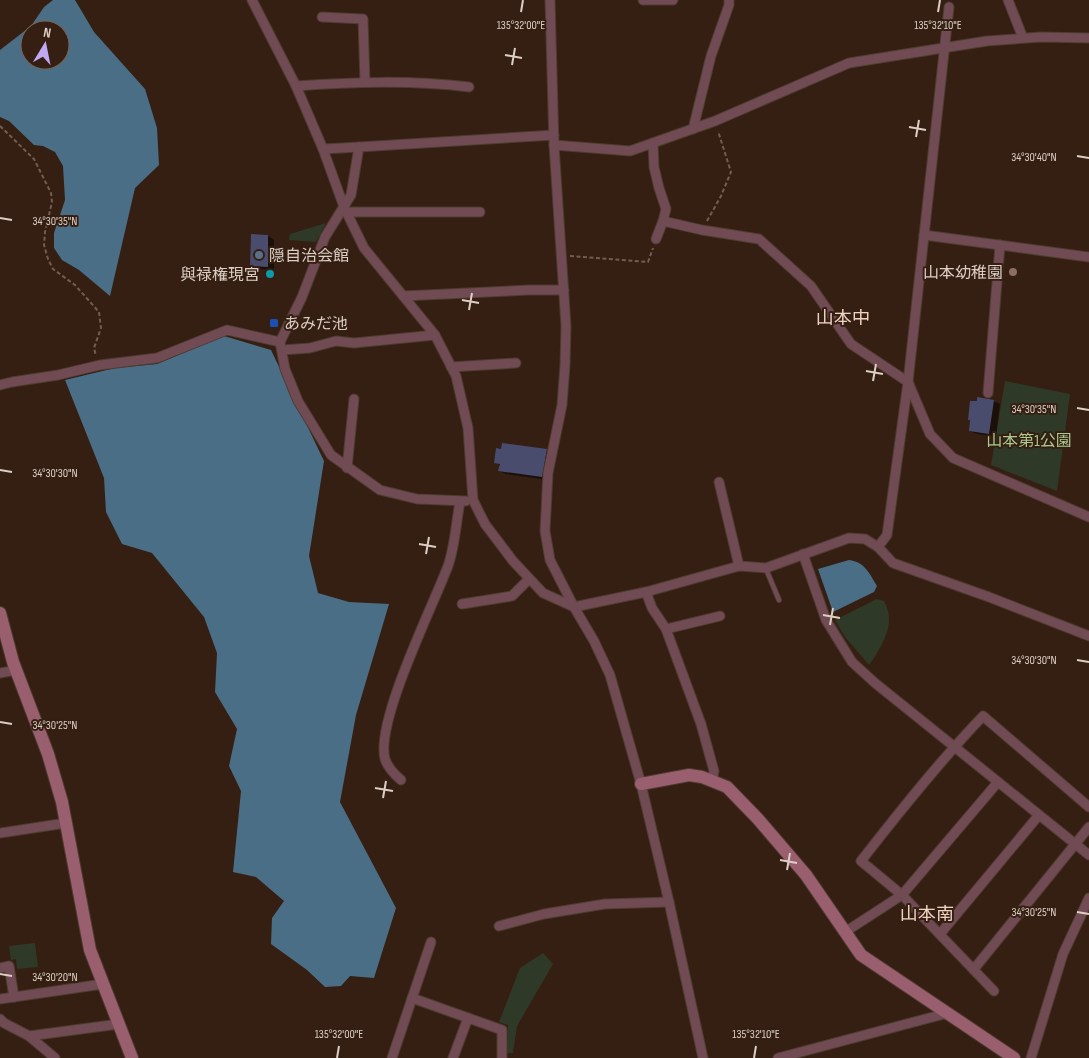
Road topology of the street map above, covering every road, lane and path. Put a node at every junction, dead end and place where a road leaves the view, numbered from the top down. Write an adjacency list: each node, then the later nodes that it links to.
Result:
1 (252, 0): 13 (street)
2 (550, 0): 18 (street)
3 (643, 0): 4 (street)
4 (672, 0)
5 (729, 0): 17 (street)
6 (1008, 0): 9 (street)
7 (949, 7): 11 (street)
8 (322, 17): 12 (street)
9 (1023, 38): 10 (street); 11 (street)
10 (1089, 38)
11 (945, 48): 15 (street); 27 (street)
12 (365, 82): 13 (street); 14 (street)
13 (296, 86): 22 (street)
14 (469, 87)
15 (715, 121): 17 (street); 26 (path)
16 (0, 126): 37 (path)
17 (693, 129): 19 (street)
18 (554, 135): 20 (street); 21 (street)
19 (653, 143): 20 (street); 25 (street)
20 (554, 145): 30 (street)
21 (359, 147): 22 (street); 23 (street)
22 (323, 149): 23 (street)
23 (345, 210): 24 (street); 33 (street); 35 (street)
24 (480, 212)
25 (663, 221): 26 (street); 28 (street)
26 (702, 230): 39 (street)
27 (924, 235): 29 (street); 39 (street)
28 (656, 239): 30 (path)
29 (1000, 245): 31 (street); 41 (street)
30 (561, 255): 32 (street)
31 (1089, 256)
32 (564, 290): 33 (street); 56 (street)
33 (404, 296): 34 (street)
34 (434, 335): 35 (street); 38 (street)
35 (281, 346): 37 (street); 43 (street)
36 (516, 363): 38 (street)
37 (100, 365): 40 (street)
38 (451, 367): 45 (street)
39 (908, 382): 47 (street); 48 (street)
40 (0, 386)
41 (988, 393)
42 (354, 399): 43 (street)
43 (347, 468): 46 (street)
44 (719, 482): 50 (street)
45 (473, 500): 46 (street); 52 (street)
46 (460, 502): 64 (street)
47 (1089, 517)
48 (878, 547): 49 (street); 60 (street)
49 (803, 554): 51 (street); 63 (street)
50 (739, 566): 51 (street); 53 (street)
51 (766, 568): 54 (lane)
52 (529, 579): 55 (street); 56 (street)
53 (646, 592): 56 (street); 59 (street)
54 (779, 600)
55 (462, 604)
56 (574, 607): 67 (street)
57 (0, 613): 61 (street)
58 (720, 616): 59 (street)
59 (666, 629): 65 (street)
60 (1089, 636)
61 (16, 670): 62 (street); 70 (street)
62 (0, 674)
63 (954, 746): 66 (street); 68 (street); 75 (street)
64 (401, 780)
65 (712, 781): 67 (street); 79 (street)
66 (998, 782): 69 (street); 75 (street)
67 (641, 784): 77 (street)
68 (1089, 807)
69 (1039, 815): 73 (street); 80 (street)
70 (66, 823): 72 (street); 84 (street)
71 (1089, 827): 73 (street)
72 (0, 833)
73 (1076, 844): 74 (street); 83 (street)
74 (1089, 855)
75 (902, 896): 79 (street); 80 (street)
76 (1089, 898): 102 (street)
77 (669, 902): 78 (street); 99 (street)
78 (499, 926)
79 (845, 932): 89 (street)
80 (940, 934): 83 (street)
81 (431, 942): 87 (street)
82 (0, 968): 86 (street)
83 (974, 969): 85 (street)
84 (102, 984): 86 (street); 92 (street)
85 (994, 992)
86 (14, 997): 88 (street)
87 (412, 998): 90 (street); 96 (street)
88 (0, 999)
89 (948, 1013): 100 (street); 101 (street)
90 (468, 1018): 97 (street); 98 (street)
91 (0, 1019): 93 (street)
92 (119, 1024): 93 (street); 95 (street)
93 (29, 1036): 94 (street)
94 (55, 1058)
95 (132, 1058)
96 (392, 1058)
97 (454, 1058)
98 (502, 1058)
99 (703, 1058)
100 (778, 1058)
101 (1014, 1058)
102 (1031, 1058)

